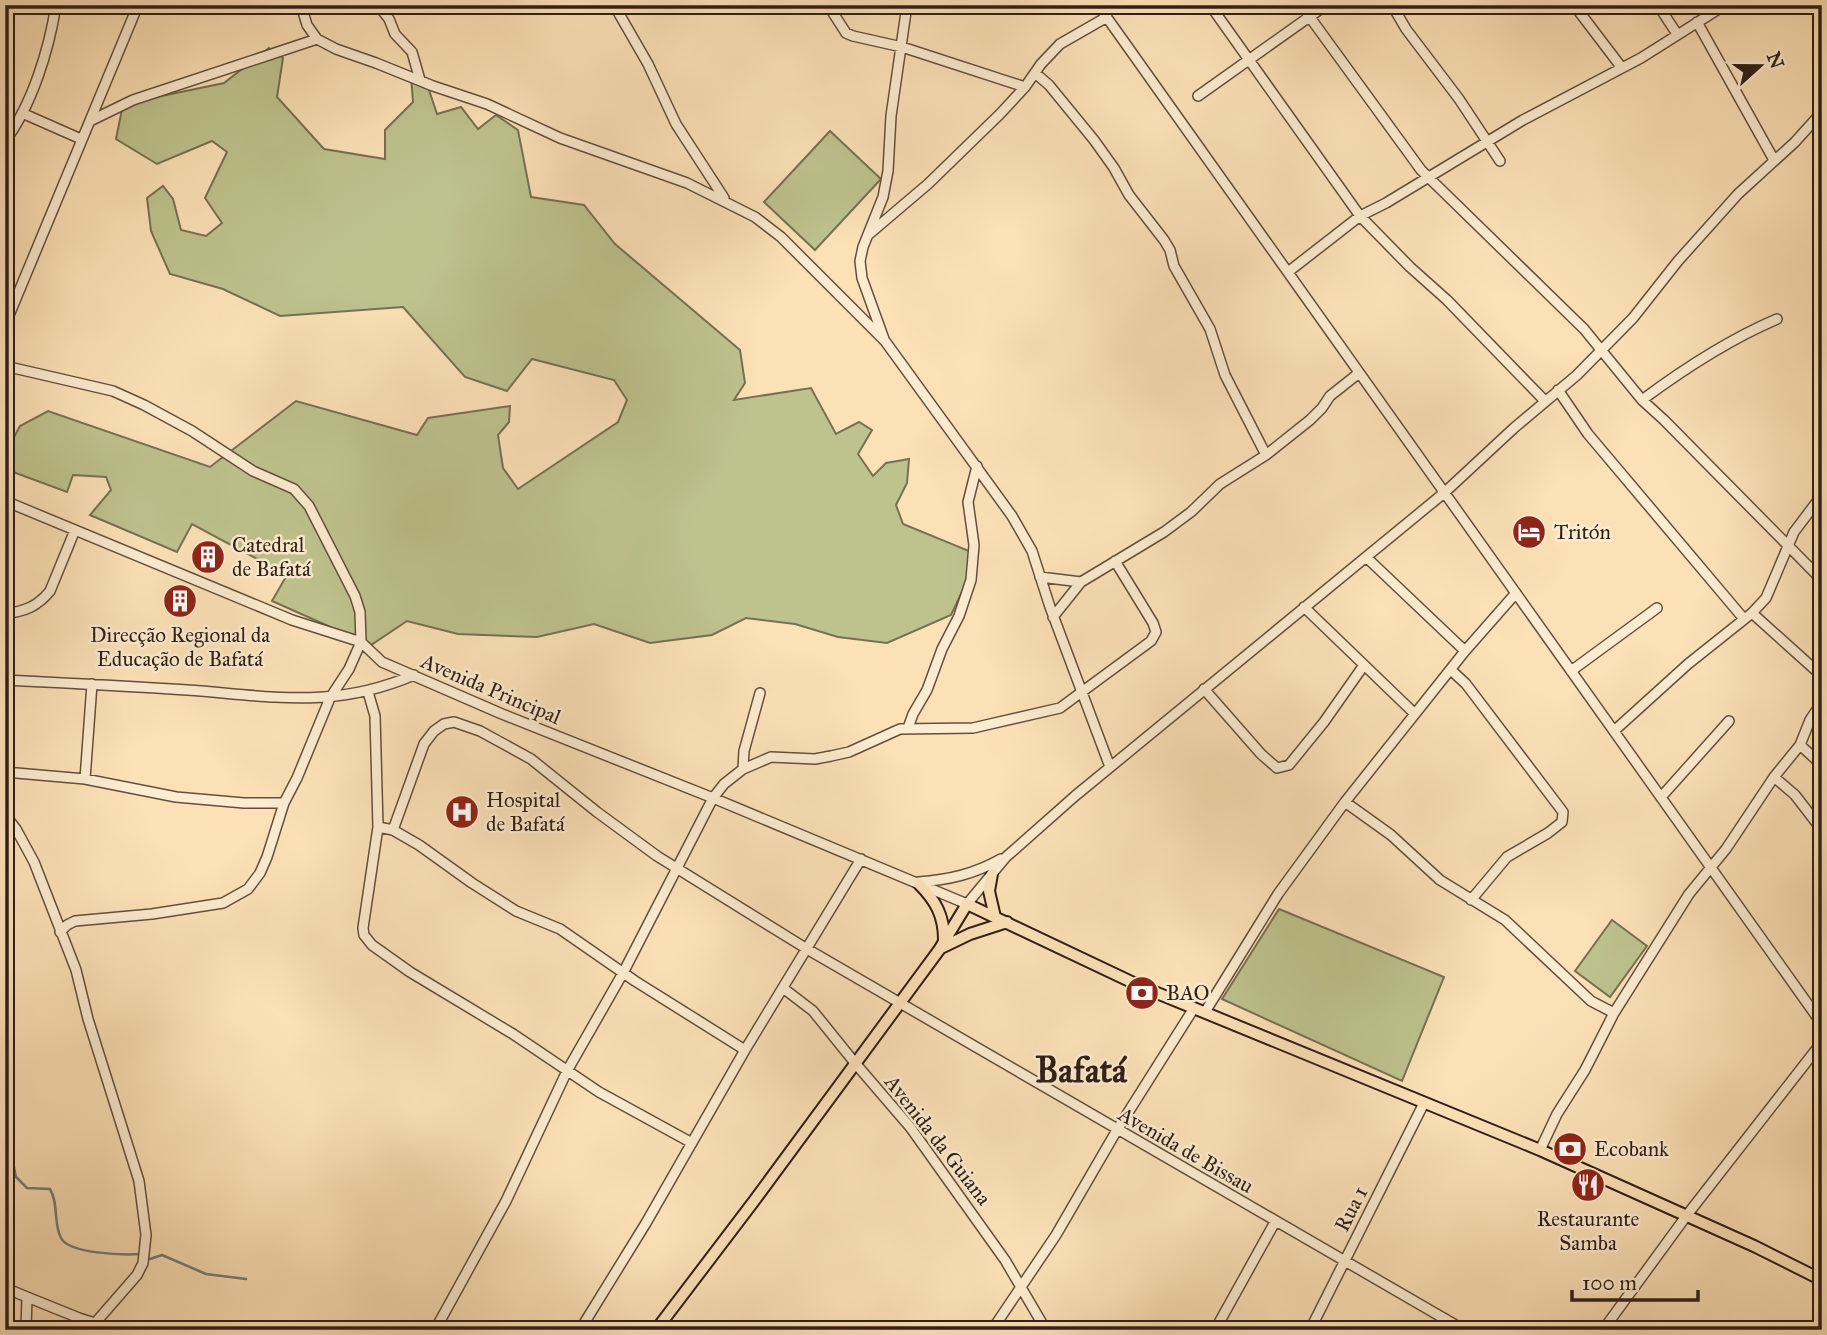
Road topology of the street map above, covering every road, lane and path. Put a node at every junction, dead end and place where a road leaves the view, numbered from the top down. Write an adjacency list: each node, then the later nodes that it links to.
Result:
1 (56, 5): 31 (street)
2 (138, 5): 32 (street)
3 (301, 5): 22 (street)
4 (378, 5): 27 (street)
5 (614, 5): 39 (street)
6 (828, 5): 23 (street)
7 (907, 5): 23 (street)
8 (1210, 5): 24 (street)
9 (1301, 5): 18 (street)
10 (1326, 5): 18 (street)
11 (1392, 5): 35 (street)
12 (1574, 5): 25 (street)
13 (1658, 5): 21 (street)
14 (1725, 5): 20 (street)
15 (1815, 5): 17 (street)
16 (1101, 6): 19 (street)
17 (1822, 13)
18 (1309, 16): 24 (street); 38 (street)
19 (1107, 17): 26 (street); 42 (street)
20 (1697, 22): 21 (street); 36 (street)
21 (1677, 34): 25 (street)
22 (317, 39): 27 (street); 32 (street)
23 (902, 47): 28 (street); 41 (street)
24 (1248, 61): 29 (street); 40 (street)
25 (1622, 68): 35 (street)
26 (1035, 73): 28 (street); 52 (street)
27 (420, 80): 39 (street)
28 (1026, 87): 41 (street)
29 (1198, 96)
30 (1822, 112): 36 (street)
31 (22, 113): 33 (street); 34 (street)
32 (90, 121): 33 (street)
33 (81, 139): 44 (street)
34 (5, 141)
35 (1487, 141): 37 (street); 38 (street)
36 (1774, 160): 46 (street)
37 (1500, 161)
38 (1428, 178): 40 (street); 46 (street)
39 (725, 201): 45 (street)
40 (1360, 216): 42 (street); 51 (street)
41 (867, 236): 45 (street)
42 (1287, 272): 48 (street)
43 (1777, 319): 50 (street)
44 (5, 325)
45 (885, 341): 53 (street)
46 (1603, 351): 49 (street); 50 (street)
47 (5, 366): 70 (street)
48 (1359, 373): 52 (street); 54 (street)
49 (1558, 390): 51 (street); 68 (street)
50 (1642, 400): 58 (street)
51 (1545, 401): 54 (street)
52 (1266, 455): 60 (street)
53 (976, 466): 61 (street); 87 (street)
54 (1444, 493): 59 (street); 64 (street)
55 (1822, 495): 58 (street)
56 (5, 501): 57 (street, Avenida Principal)
57 (75, 530): 67 (street); 70 (street, Avenida Principal)
58 (1789, 545): 62 (street); 68 (street)
59 (1366, 557): 65 (street); 71 (street)
60 (1115, 561): 63 (street); 82 (street)
61 (1040, 578): 63 (street); 69 (street)
62 (1822, 580)
63 (1081, 582): 69 (street)
64 (1516, 593): 71 (street); 74 (street)
65 (1304, 607): 72 (street); 79 (street)
66 (1657, 608): 74 (street)
67 (5, 614)
68 (1748, 616): 76 (street); 88 (street)
69 (1054, 617): 82 (street)
70 (361, 642): 75 (street, Avenida Principal); 83 (street)
71 (1465, 651): 73 (street)
72 (1364, 665): 79 (street); 85 (street)
73 (1451, 670): 85 (street); 110 (street)
74 (1571, 671): 88 (street)
75 (414, 675): 80 (street); 97 (street, Avenida Principal)
76 (1822, 676)
77 (5, 680): 78 (street)
78 (92, 684): 83 (street); 95 (street)
79 (1204, 689): 91 (street)
80 (368, 692): 83 (street); 101 (street)
81 (761, 694): 92 (street)
82 (1082, 694): 87 (street); 91 (street)
83 (330, 698): 99 (street)
84 (1822, 702): 89 (street)
85 (1415, 714): 98 (street)
86 (1730, 721): 96 (street)
87 (908, 728): 92 (street)
88 (1614, 731): 96 (street)
89 (1800, 745): 90 (street); 94 (street)
90 (1822, 765)
91 (1110, 767): 104 (street)
92 (743, 769): 97 (street)
93 (5, 772): 95 (street)
94 (1774, 776): 103 (street); 107 (street)
95 (85, 779): 99 (street)
96 (1662, 796): 107 (street)
97 (713, 798): 105 (street, Avenida Principal); 106 (street)
98 (1345, 802): 110 (street); 120 (street)
99 (284, 803): 114 (street)
100 (5, 815): 114 (street)
101 (378, 827): 102 (street); 126 (street)
102 (393, 830): 106 (street, Avenida de Bissau); 117 (street)
103 (1822, 830)
104 (1006, 857): 108 (street); 109 (street)
105 (861, 859): 109 (street, Avenida Principal); 116 (street)
106 (677, 868): 116 (street, Avenida de Bissau); 117 (street)
107 (1711, 868): 121 (street); 122 (street)
108 (992, 874): 111 (street); 112 (main road)
109 (917, 883): 111 (street, Avenida Principal); 115 (main road)
110 (1471, 900): 121 (street)
111 (967, 904): 112 (main road); 115 (main road)
112 (995, 917): 113 (main road)
113 (1007, 922): 115 (main road); 120 (main road)
114 (60, 932): 138 (street)
115 (941, 946): 119 (main road)
116 (807, 949): 118 (street); 119 (street, Avenida de Bissau)
117 (623, 973): 124 (street); 126 (street)
118 (783, 988): 124 (street); 125 (street, Avenida da Guiana)
119 (898, 1003): 125 (main road); 128 (street, Avenida de Bissau)
120 (1200, 1010): 127 (main road); 128 (street)
121 (1614, 1013): 130 (street)
122 (1821, 1020)
123 (1822, 1042): 131 (street)
124 (745, 1050): 129 (street)
125 (855, 1063): 135 (street, Avenida da Guiana); 143 (main road)
126 (567, 1071): 129 (street); 141 (street)
127 (1424, 1103): 130 (main road); 133 (street, Rua 1)
128 (1117, 1130): 132 (street, Avenida de Bissau); 135 (street)
129 (692, 1143): 142 (street)
130 (1540, 1150): 131 (main road)
131 (1687, 1216): 134 (main road); 149 (street)
132 (1275, 1222): 133 (street, Avenida de Bissau); 146 (street)
133 (1344, 1262): 147 (street, Rua 1); 148 (street, Avenida de Bissau)
134 (1822, 1280)
135 (1020, 1287): 144 (street); 145 (street, Avenida da Guiana)
136 (5, 1288): 137 (street)
137 (27, 1297): 138 (street); 139 (street)
138 (96, 1322): 140 (street)
139 (26, 1330)
140 (117, 1330)
141 (435, 1330)
142 (580, 1330)
143 (656, 1330)
144 (992, 1330)
145 (1046, 1330)
146 (1215, 1330)
147 (1310, 1330)
148 (1464, 1330)
149 (1603, 1330)

